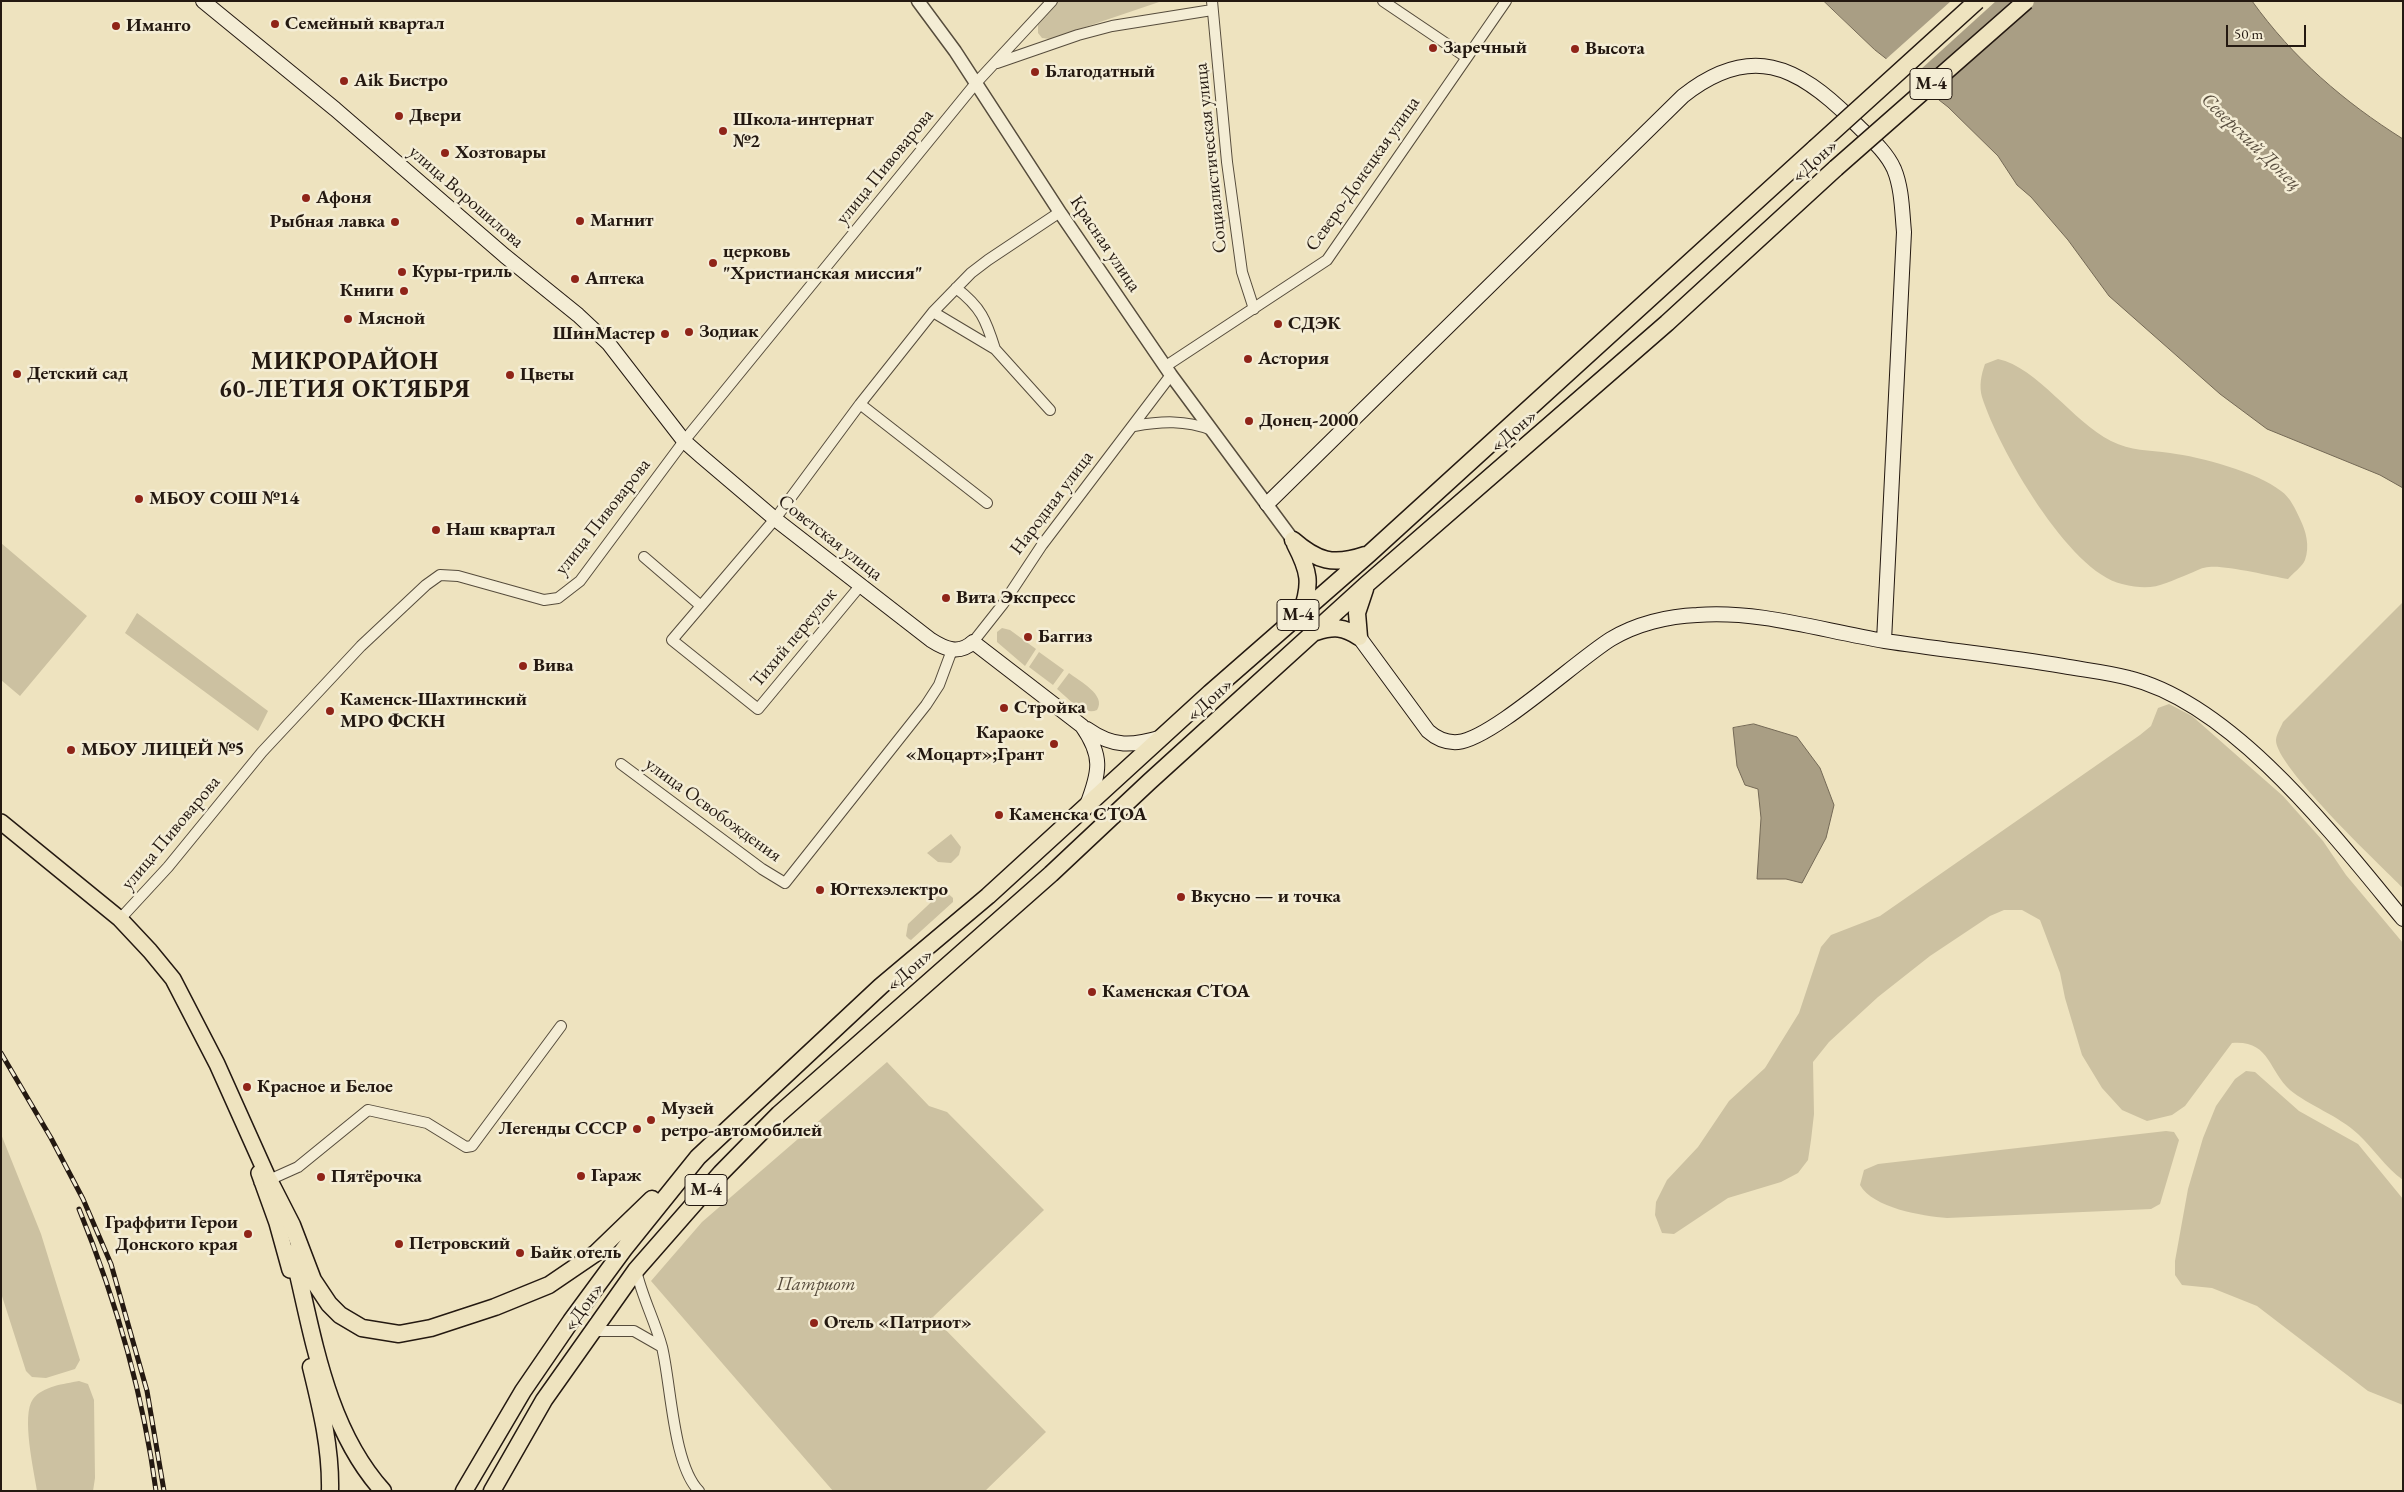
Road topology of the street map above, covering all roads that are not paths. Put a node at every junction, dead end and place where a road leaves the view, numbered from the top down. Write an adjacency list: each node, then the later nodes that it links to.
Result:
1 (203, 1): 22 (main road, улица Ворошилова)
2 (918, 1): 11 (street, Красная улица)
3 (1052, 1): 10 (street, улица Пивоварова)
4 (1383, 1): 9 (street)
5 (1506, 1): 9 (street, Северо-Донецкая улица)
6 (1977, 1): 27 (highway, «Дон» / М-4, bridge)
7 (2026, 1): 29 (highway, «Дон» / М-4, bridge)
8 (1212, 6): 10 (street); 14 (street, Социалистическая улица)
9 (1466, 56): 14 (street, Северо-Донецкая улица)
10 (994, 64): 11 (street, улица Пивоварова)
11 (976, 83): 12 (street, Красная улица); 22 (street, улица Пивоварова)
12 (1060, 212): 13 (street, Тихий переулок); 17 (street, Красная улица)
13 (956, 288): 15 (street, Тихий переулок); 16 (street)
14 (1254, 309): 17 (street, Северо-Донецкая улица)
15 (933, 312): 16 (street); 18 (street, Тихий переулок)
16 (996, 349): 19 (street)
17 (1168, 371): 20 (street, Народная улица); 21 (street, Красная улица)
18 (860, 404): 23 (street); 25 (street, Тихий переулок)
19 (1050, 410)
20 (1134, 426): 21 (street); 36 (street, Народная улица)
21 (1213, 431): 24 (street, Красная улица)
22 (684, 441): 25 (main road, Советская улица); 43 (street, улица Пивоварова)
23 (987, 503)
24 (1267, 504): 26 (street, Красная улица); 35 (main road)
25 (775, 519): 30 (main road, Советская улица); 31 (street, Тихий переулок)
26 (1292, 540): 27 (highway); 32 (highway)
27 (1369, 554): 32 (highway, «Дон» / М-4)
28 (644, 557): 31 (street)
29 (1367, 584): 33 (highway, «Дон» / М-4); 34 (highway)
30 (860, 586): 31 (street, Тихий переулок); 36 (main road, Советская улица)
31 (701, 606)
32 (1301, 614): 38 (highway, «Дон» / М-4)
33 (1314, 633): 34 (highway); 48 (highway, «Дон» / М-4)
34 (1359, 637): 35 (main road)
35 (1884, 641): 44 (main road)
36 (962, 647): 37 (main road, Советская улица); 42 (street, Народная улица)
37 (1082, 726): 38 (main road); 40 (main road, Советская улица)
38 (1164, 737): 40 (highway, «Дон» / М-4)
39 (621, 764): 42 (street, улица Освобождения)
40 (1086, 808): 46 (highway, «Дон» / М-4)
41 (1, 822): 43 (main road)
42 (785, 883)
43 (120, 919): 47 (main road)
44 (2403, 919)
45 (561, 1026): 47 (street)
46 (698, 1157): 47 (highway); 55 (highway, «Дон» / М-4)
47 (266, 1181): 49 (main road); 54 (highway)
48 (636, 1270): 50 (highway, «Дон» / М-4); 51 (street)
49 (300, 1309): 52 (highway); 53 (highway)
50 (591, 1331): 51 (street); 56 (highway, «Дон» / М-4)
51 (662, 1347): 57 (street)
52 (330, 1491)
53 (374, 1491)
54 (383, 1491)
55 (464, 1491)
56 (492, 1491)
57 (699, 1491)

